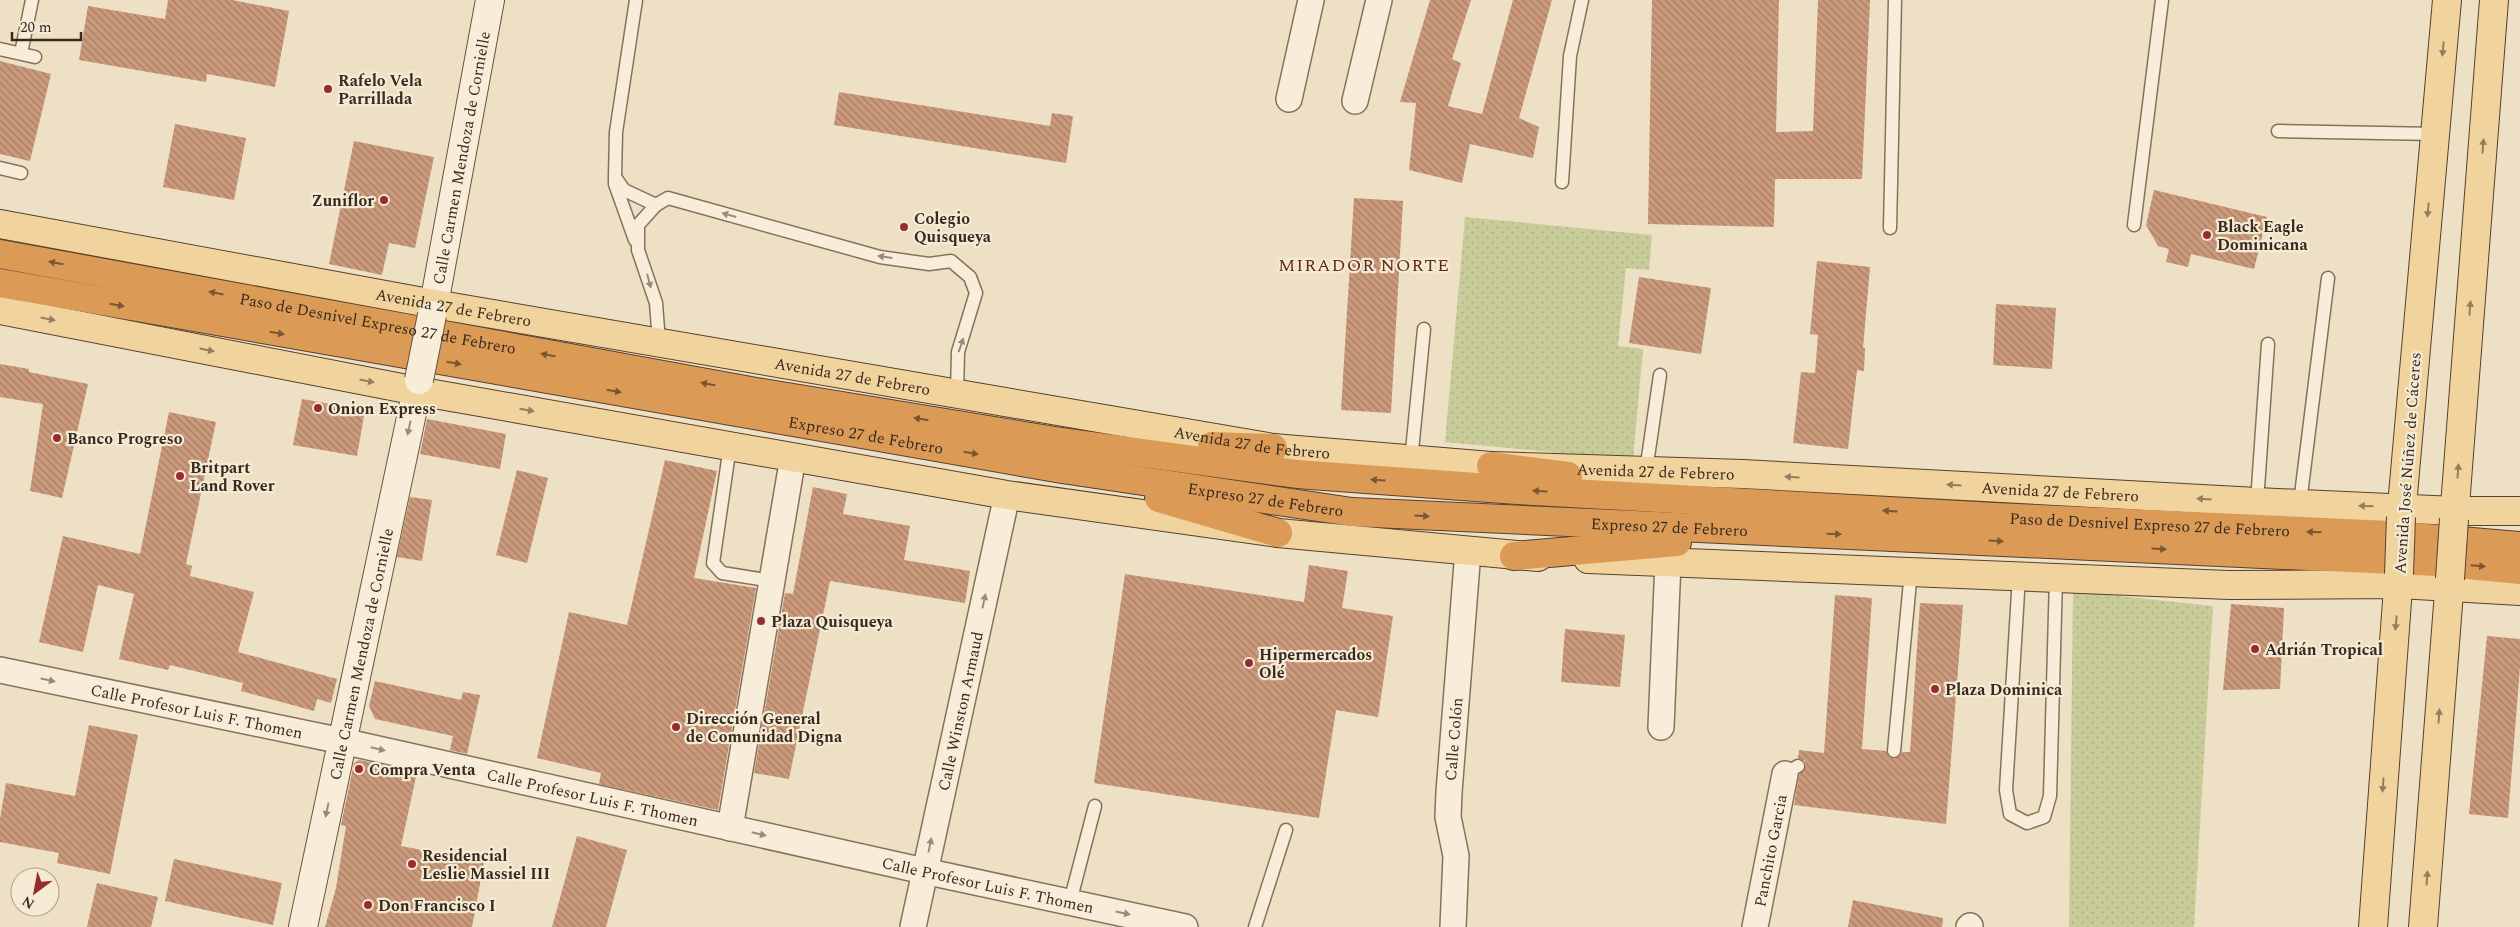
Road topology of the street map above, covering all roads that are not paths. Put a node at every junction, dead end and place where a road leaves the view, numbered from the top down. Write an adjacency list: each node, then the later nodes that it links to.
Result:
1 (32, 0): 12 (lane)
2 (490, 0): 31 (street, Calle Carmen Mendoza de Cornielle)
3 (636, 0): 20 (lane)
4 (1311, 0): 14 (street)
5 (1379, 0): 15 (street)
6 (1582, 0): 21 (lane)
7 (1895, 0): 25 (lane)
8 (2162, 0): 24 (lane)
9 (2447, 0): 17 (main road, Avenida José Núñez de Cáceres, one-way to 17)
10 (2494, 0): 53 (main road, one-way to 10)
11 (0, 49): 12 (lane)
12 (21, 53): 13 (lane)
13 (35, 57)
14 (1289, 99)
15 (1355, 101)
16 (2278, 131): 17 (lane)
17 (2435, 134): 52 (main road, Avenida José Núñez de Cáceres, one-way to 52)
18 (0, 168): 19 (lane)
19 (21, 172)
20 (615, 177): 22 (lane); 26 (lane)
21 (1562, 182)
22 (656, 205): 26 (lane); 37 (lane, one-way to 22)
23 (0, 224): 31 (main road, Avenida 27 de Febrero)
24 (2134, 225)
25 (1890, 228)
26 (638, 250): 33 (lane, one-way to 33)
27 (0, 254): 38 (highway, Paso de Desnivel Expreso 27 de Febrero, one-way to 27)
28 (2328, 278): 49 (lane)
29 (0, 283): 38 (highway, Paso de Desnivel Expreso 27 de Febrero, one-way to 38)
30 (0, 310): 36 (main road, one-way to 36)
31 (433, 310): 33 (main road, Avenida 27 de Febrero); 36 (street, Calle Carmen Mendoza de Cornielle, bridge)
32 (1424, 329): 43 (lane)
33 (659, 342): 37 (main road, Avenida 27 de Febrero)
34 (2268, 344): 48 (lane)
35 (1660, 375): 46 (lane)
36 (418, 386): 40 (main road, one-way to 40); 70 (street, Calle Carmen Mendoza de Cornielle, one-way to 70)
37 (957, 394): 41 (main road, Avenida 27 de Febrero)
38 (753, 403): 39 (highway, Expreso 27 de Febrero, one-way to 38); 45 (highway, Expreso 27 de Febrero, one-way to 45)
39 (1055, 441): 41 (highway); 50 (highway, Expreso 27 de Febrero, one-way to 39)
40 (730, 446): 42 (main road); 65 (lane)
41 (1273, 448): 43 (main road, Avenida 27 de Febrero)
42 (793, 457): 47 (main road); 65 (street)
43 (1411, 461): 44 (main road, Avenida 27 de Febrero)
44 (1491, 466): 46 (main road, Avenida 27 de Febrero); 50 (highway)
45 (1062, 469): 54 (highway); 55 (highway, Expreso 27 de Febrero, one-way to 55)
46 (1646, 471): 48 (main road, Avenida 27 de Febrero, one-way to 46)
47 (1007, 495): 54 (main road); 76 (street, Calle Winston Armaud, one-way to 47)
48 (2257, 502): 49 (main road, Avenida 27 de Febrero)
49 (2300, 503): 52 (main road, Avenida 27 de Febrero, one-way to 49)
50 (1781, 504): 56 (highway, Paso de Desnivel Expreso 27 de Febrero, one-way to 50)
51 (2520, 511): 53 (main road, Avenida 27 de Febrero)
52 (2401, 512): 53 (main road, Avenida 27 de Febrero); 64 (main road, Avenida José Núñez de Cáceres, bridge)
53 (2455, 515): 66 (main road, bridge)
54 (1278, 533): 57 (main road)
55 (1785, 533): 58 (highway); 60 (highway, Paso de Desnivel Expreso 27 de Febrero, one-way to 60)
56 (2520, 546)
57 (1468, 550): 58 (main road); 82 (street, Calle Colón)
58 (1514, 556): 59 (main road)
59 (1668, 562): 61 (main road); 69 (street)
60 (2520, 570)
61 (1911, 571): 62 (main road); 71 (lane)
62 (2019, 576): 63 (main road); 63 (lane)
63 (2056, 577): 64 (main road)
64 (2399, 579): 66 (main road); 84 (main road, Avenida José Núñez de Cáceres, one-way to 84)
65 (772, 581): 74 (street)
66 (2450, 583): 67 (main road); 85 (main road, one-way to 66)
67 (2520, 591)
68 (0, 670): 70 (street, Calle Profesor Luis F. Thomen, one-way to 70)
69 (1661, 727)
70 (342, 741): 74 (street, Calle Profesor Luis F. Thomen, one-way to 74); 78 (street, Calle Carmen Mendoza de Cornielle, one-way to 78)
71 (1894, 751)
72 (1791, 770): 83 (street, Panchito Garcia)
73 (1095, 806): 77 (lane)
74 (730, 828): 76 (street, Calle Profesor Luis F. Thomen, one-way to 76)
75 (1286, 830): 81 (lane)
76 (924, 871): 77 (street, Calle Profesor Luis F. Thomen); 79 (street, Calle Winston Armaud)
77 (1070, 902): 80 (street, Calle Profesor Luis F. Thomen, one-way to 80)
78 (303, 927)
79 (913, 927)
80 (1185, 927)
81 (1255, 927)
82 (1453, 927)
83 (1755, 927)
84 (2373, 927)
85 (2423, 927)

